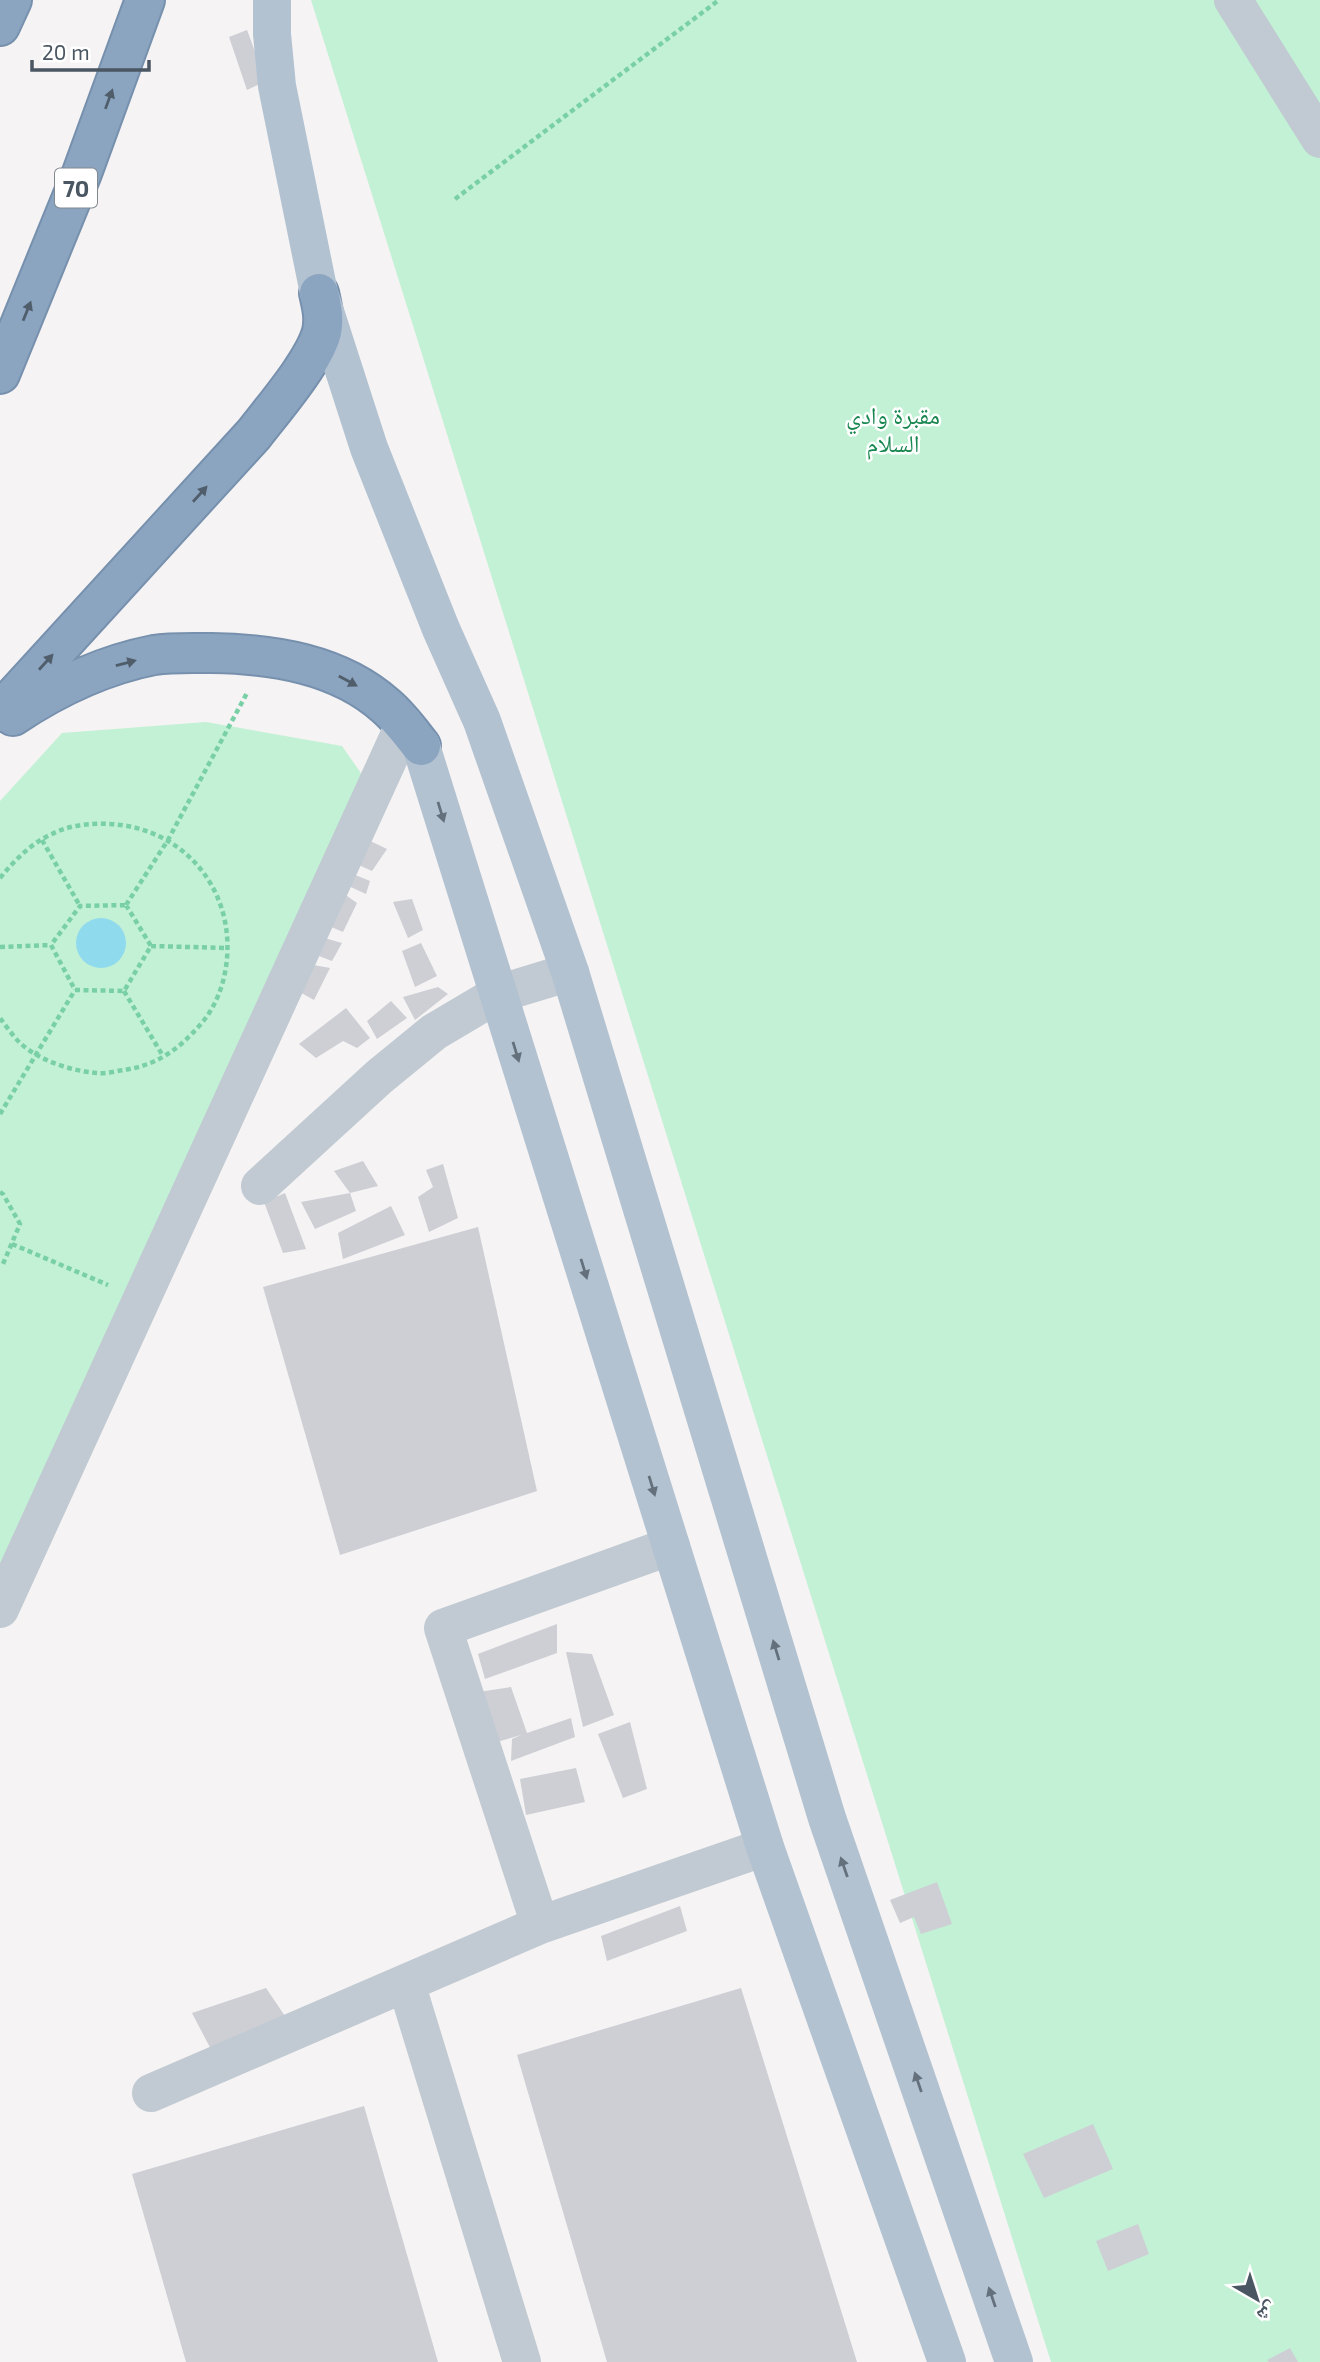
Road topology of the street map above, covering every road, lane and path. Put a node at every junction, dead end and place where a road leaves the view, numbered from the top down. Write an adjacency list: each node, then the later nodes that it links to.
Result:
1 (12, 0): 6 (highway)
2 (145, 0): 10 (highway, 70, one-way to 2)
3 (272, 0): 9 (main road)
4 (719, 0): 8 (path)
5 (1233, 0): 7 (street)
6 (0, 26)
7 (1320, 139)
8 (455, 199)
9 (320, 293): 12 (highway, one-way to 9); 24 (main road)
10 (0, 374)
11 (267, 656): 13 (highway, one-way to 11); 14 (highway, one-way to 14); 16 (path)
12 (0, 712)
13 (0, 726)
14 (412, 735): 27 (main road, one-way to 27); 37 (street)
15 (42, 840): 16 (path); 17 (path); 19 (path)
16 (168, 840): 18 (path); 23 (path)
17 (0, 878)
18 (126, 905): 19 (path); 21 (path)
19 (80, 906): 20 (path)
20 (51, 945): 22 (path); 25 (path)
21 (152, 946): 23 (path); 26 (path)
22 (0, 947)
23 (228, 948): 30 (path)
24 (570, 972): 27 (street); 46 (main road, one-way to 24)
25 (75, 990): 26 (path); 29 (path)
26 (124, 991): 30 (path)
27 (498, 994): 32 (street); 38 (main road, one-way to 38)
28 (0, 1018): 29 (path)
29 (36, 1052): 30 (path); 31 (path)
30 (163, 1056)
31 (0, 1114)
32 (260, 1186)
33 (0, 1192): 34 (path)
34 (12, 1244): 35 (path); 37 (path)
35 (1, 1265): 36 (path)
36 (0, 1271)
37 (141, 1299): 39 (street)
38 (671, 1546): 40 (main road); 41 (street)
39 (0, 1609)
40 (765, 1847): 41 (street); 45 (main road)
41 (540, 1925): 42 (street)
42 (406, 1983): 43 (street); 44 (street)
43 (151, 2093)
44 (522, 2362)
45 (947, 2362)
46 (1014, 2362)

